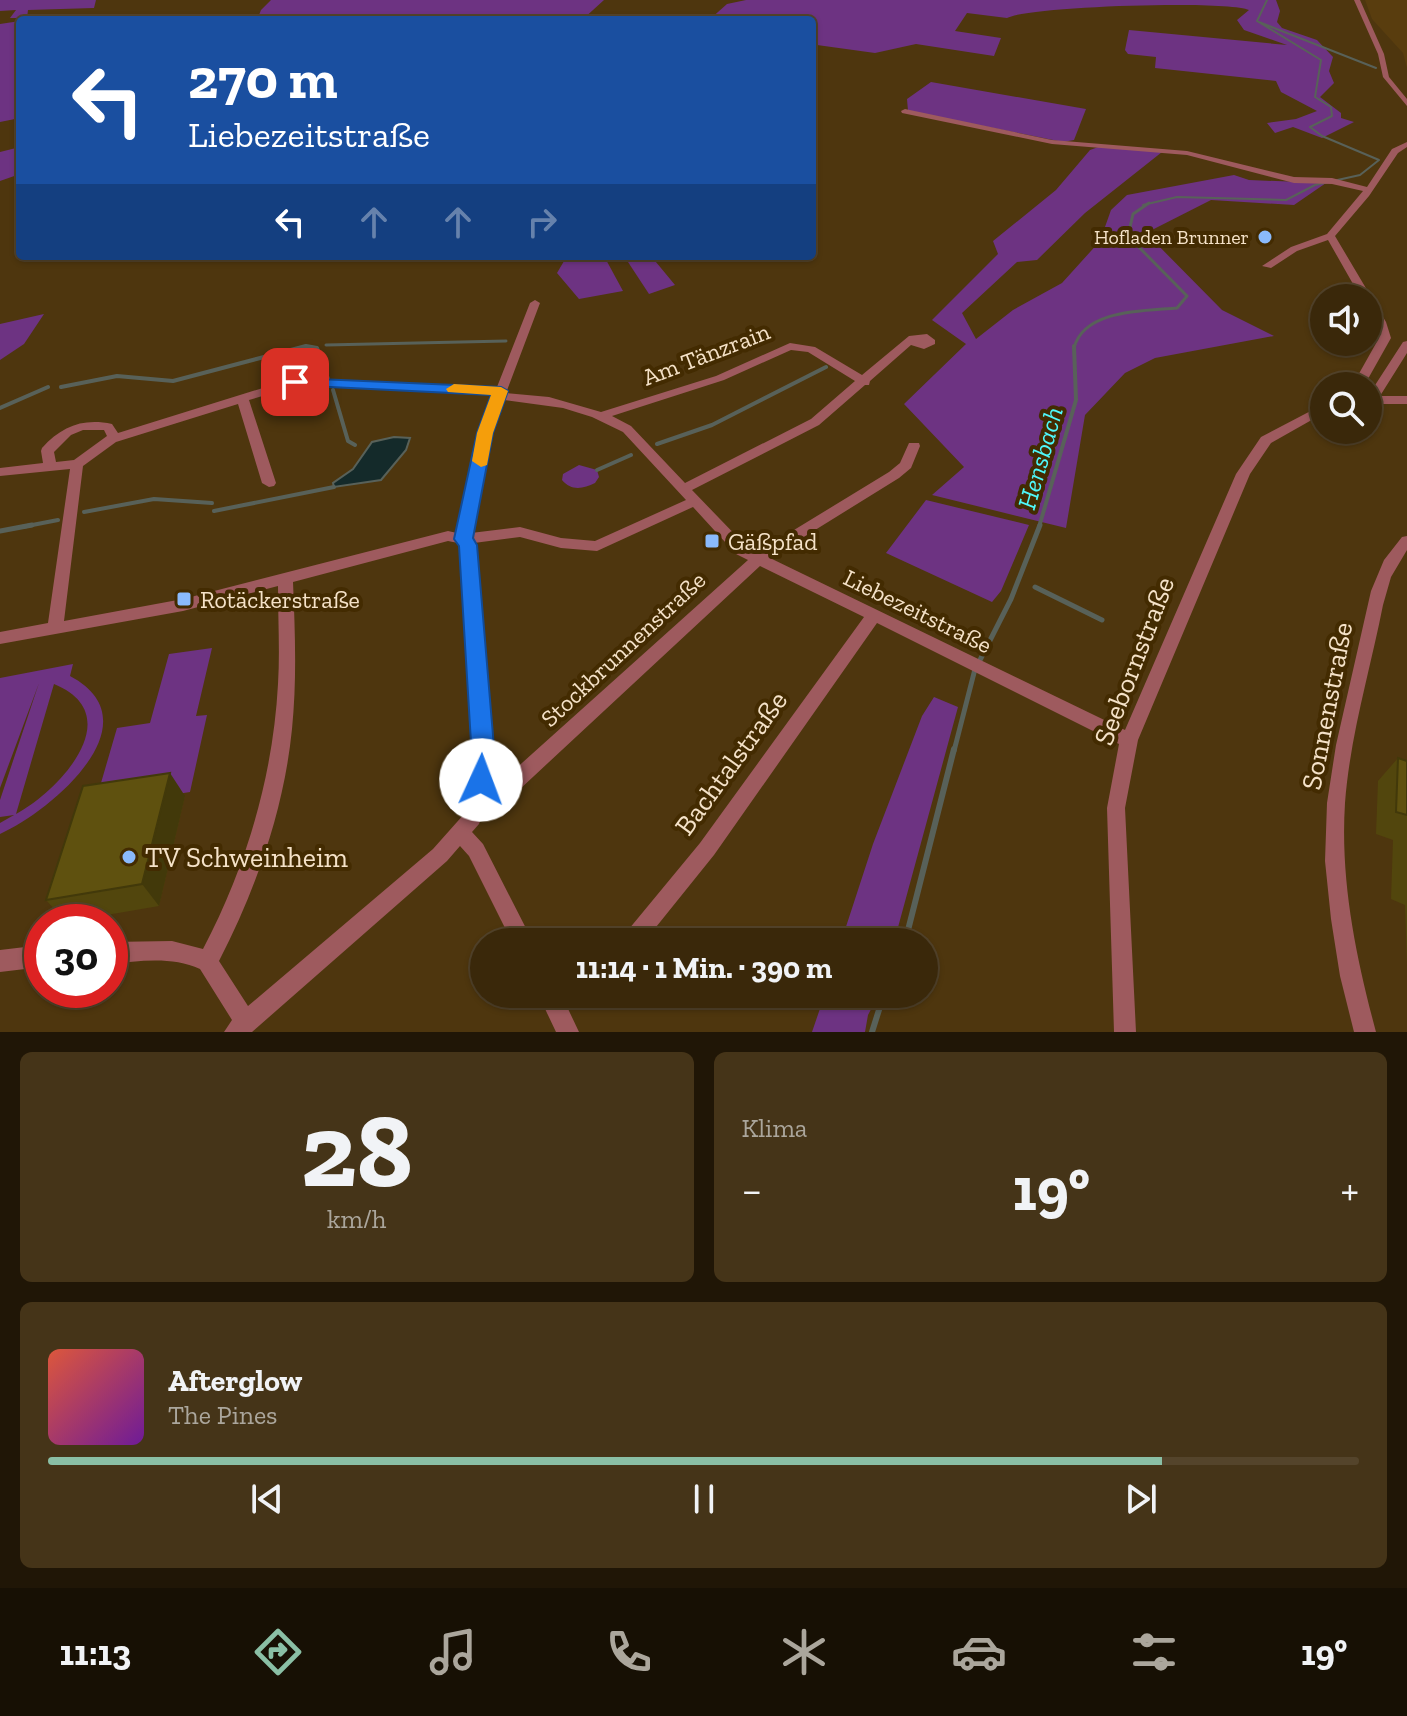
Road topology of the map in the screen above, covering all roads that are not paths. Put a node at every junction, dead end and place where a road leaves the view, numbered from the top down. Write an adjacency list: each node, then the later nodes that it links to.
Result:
1 (1357, 0): 2 (street)
2 (1407, 104)
3 (905, 111): 5 (street)
4 (1407, 144): 5 (street)
5 (1372, 186): 6 (street)
6 (1330, 236): 7 (street); 8 (street)
7 (1267, 266)
8 (1358, 284)
9 (535, 303): 14 (street)
10 (913, 342): 12 (street)
11 (1407, 344): 13 (street)
12 (865, 382): 18 (street, Am Tänzrain); 26 (street)
13 (1382, 382)
14 (500, 394): 15 (street, Liebezeitstraße); 18 (street, Liebezeitstraße); 28 (street)
15 (243, 400): 20 (street, Liebezeitstraße); 25 (street)
16 (1382, 400): 17 (street)
17 (1407, 400)
18 (603, 415): 26 (street, Liebezeitstraße)
19 (1310, 416): 35 (street, Seebornstraße)
20 (115, 438): 22 (street, Liebezeitstraße); 23 (street)
21 (914, 446): 30 (street, Stockbrunnenstraße)
22 (77, 464): 23 (street, Liebezeitstraße); 33 (street)
23 (50, 467): 24 (street, Liebezeitstraße)
24 (0, 472)
25 (269, 483)
26 (684, 489): 27 (street, Liebezeitstraße)
27 (693, 502): 28 (street); 30 (street, Liebezeitstraße)
28 (463, 539): 31 (street); 36 (street)
29 (1407, 541): 48 (street, Sonnenstraße)
30 (758, 559): 32 (street, Liebezeitstraße); 36 (street, Stockbrunnenstraße)
31 (285, 580): 33 (street); 43 (street)
32 (874, 615): 35 (street, Liebezeitstraße); 39 (street, Bachtalstraße)
33 (55, 628): 34 (street)
34 (0, 638)
35 (1129, 740): 47 (street, Seebornstraße)
36 (478, 802): 37 (street)
37 (461, 834): 38 (street); 45 (street)
38 (516, 928)
39 (642, 928)
40 (128, 953): 43 (street)
41 (24, 958): 42 (street)
42 (0, 961)
43 (207, 962): 45 (street)
44 (559, 1008): 46 (street)
45 (241, 1027)
46 (568, 1032)
47 (1125, 1032)
48 (1365, 1032)

